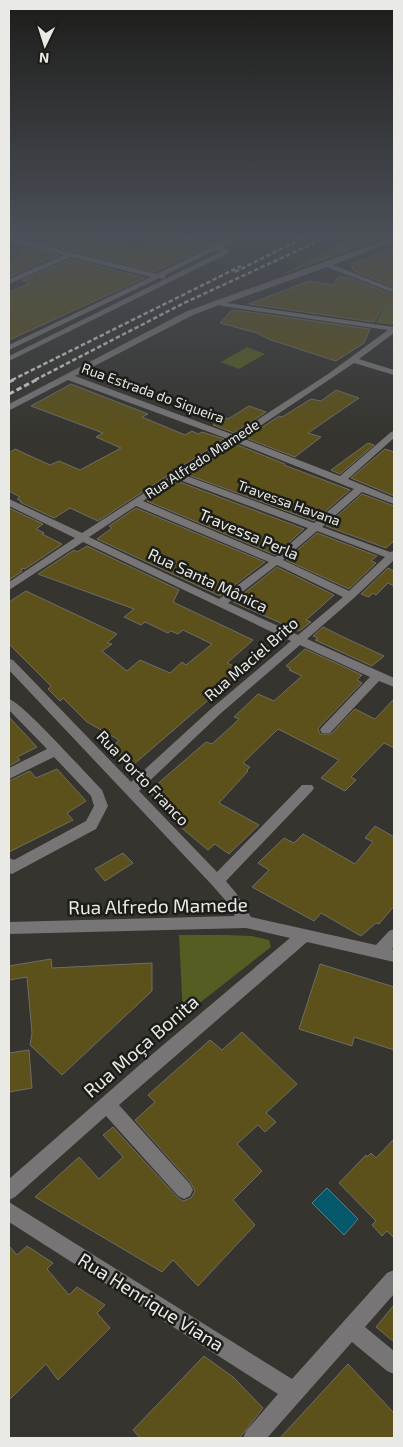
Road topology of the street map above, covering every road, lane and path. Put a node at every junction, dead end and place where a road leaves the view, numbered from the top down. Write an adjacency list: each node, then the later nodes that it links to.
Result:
1 (101, 304): 5 (street)
2 (121, 304): 6 (street)
3 (220, 304): 4 (street); 9 (street)
4 (394, 330): 7 (street, Rua Alfredo Mamede)
5 (9, 348)
6 (9, 359)
7 (354, 360): 8 (street); 12 (street, Rua Alfredo Mamede)
8 (394, 373)
9 (69, 377): 10 (street); 12 (street, Rua Estrada do Siqueira)
10 (9, 407)
11 (394, 434): 14 (street)
12 (236, 439): 13 (street, Rua Alfredo Mamede); 14 (street, Rua Estrada do Siqueira)
13 (177, 476): 18 (street, Rua Alfredo Mamede); 19 (street, Travessa Havana)
14 (341, 480): 15 (street, Rua Estrada do Siqueira)
15 (361, 488): 16 (street, Rua Estrada do Siqueira); 19 (street)
16 (394, 501)
17 (9, 502): 20 (street, Rua Santa Mônica)
18 (136, 502): 20 (street, Rua Alfredo Mamede); 22 (street, Travessa Perla)
19 (314, 527): 21 (street, Travessa Havana); 22 (street)
20 (81, 538): 23 (street, Rua Alfredo Mamede); 25 (street, Rua Santa Mônica)
21 (393, 555): 24 (street, Rua Maciel Brito)
22 (276, 561): 24 (street, Travessa Perla); 25 (street)
23 (9, 587)
24 (350, 596): 26 (street, Rua Maciel Brito)
25 (220, 604): 26 (street, Rua Santa Mônica)
26 (298, 639): 28 (street, Rua Santa Mônica); 35 (street, Rua Maciel Brito)
27 (9, 663): 35 (street, Rua Porto Franco)
28 (378, 675): 29 (street, Rua Santa Mônica); 31 (street)
29 (394, 683)
30 (10, 706): 32 (street)
31 (326, 730)
32 (55, 751): 33 (street); 36 (street)
33 (9, 774)
34 (307, 788): 37 (street)
35 (131, 790): 37 (street, Rua Porto Franco)
36 (10, 867)
37 (217, 882): 38 (street, Rua Porto Franco)
38 (246, 922): 39 (street, Rua Alfredo Mamede); 41 (street, Rua Alfredo Mamede)
39 (9, 928)
40 (394, 935): 42 (street)
41 (304, 936): 42 (street, Rua Alfredo Mamede); 43 (street, Rua Moça Bonita)
42 (387, 954)
43 (107, 1104): 44 (street); 45 (street, Rua Moça Bonita)
44 (184, 1190)
45 (9, 1191)
46 (9, 1211): 50 (street, Rua Henrique Viana)
47 (394, 1280): 48 (street)
48 (351, 1329): 49 (street); 50 (street)
49 (394, 1364)
50 (293, 1392): 51 (street)
51 (253, 1438)

